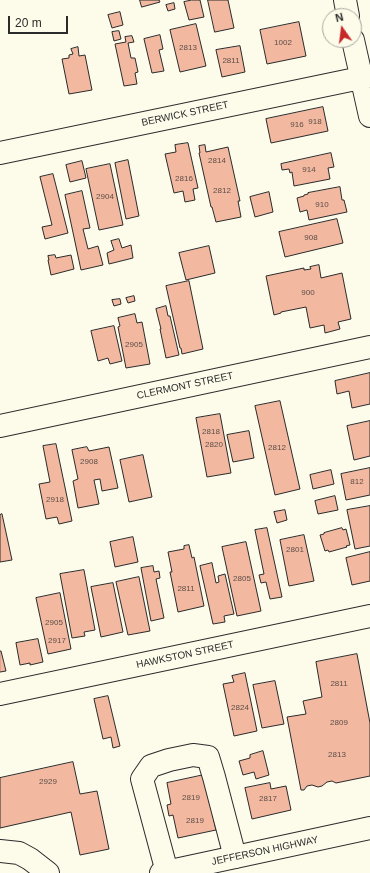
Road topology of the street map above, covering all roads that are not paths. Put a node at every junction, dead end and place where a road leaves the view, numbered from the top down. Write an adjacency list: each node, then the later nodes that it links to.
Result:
1 (356, 48): 2 (street)
2 (366, 76): 3 (street); 4 (street, BERWICK STREET)
3 (370, 116)
4 (0, 153)
5 (370, 347): 6 (street, CLERMONT STREET)
6 (0, 426)
7 (370, 616): 8 (street, HAWKSTON STREET)
8 (0, 694)
9 (370, 828): 11 (street, JEFFERSON HIGHWAY)
10 (0, 851): 13 (street)
11 (235, 857): 12 (street, JEFFERSON HIGHWAY); 12 (street)
12 (164, 872)
13 (48, 873)

